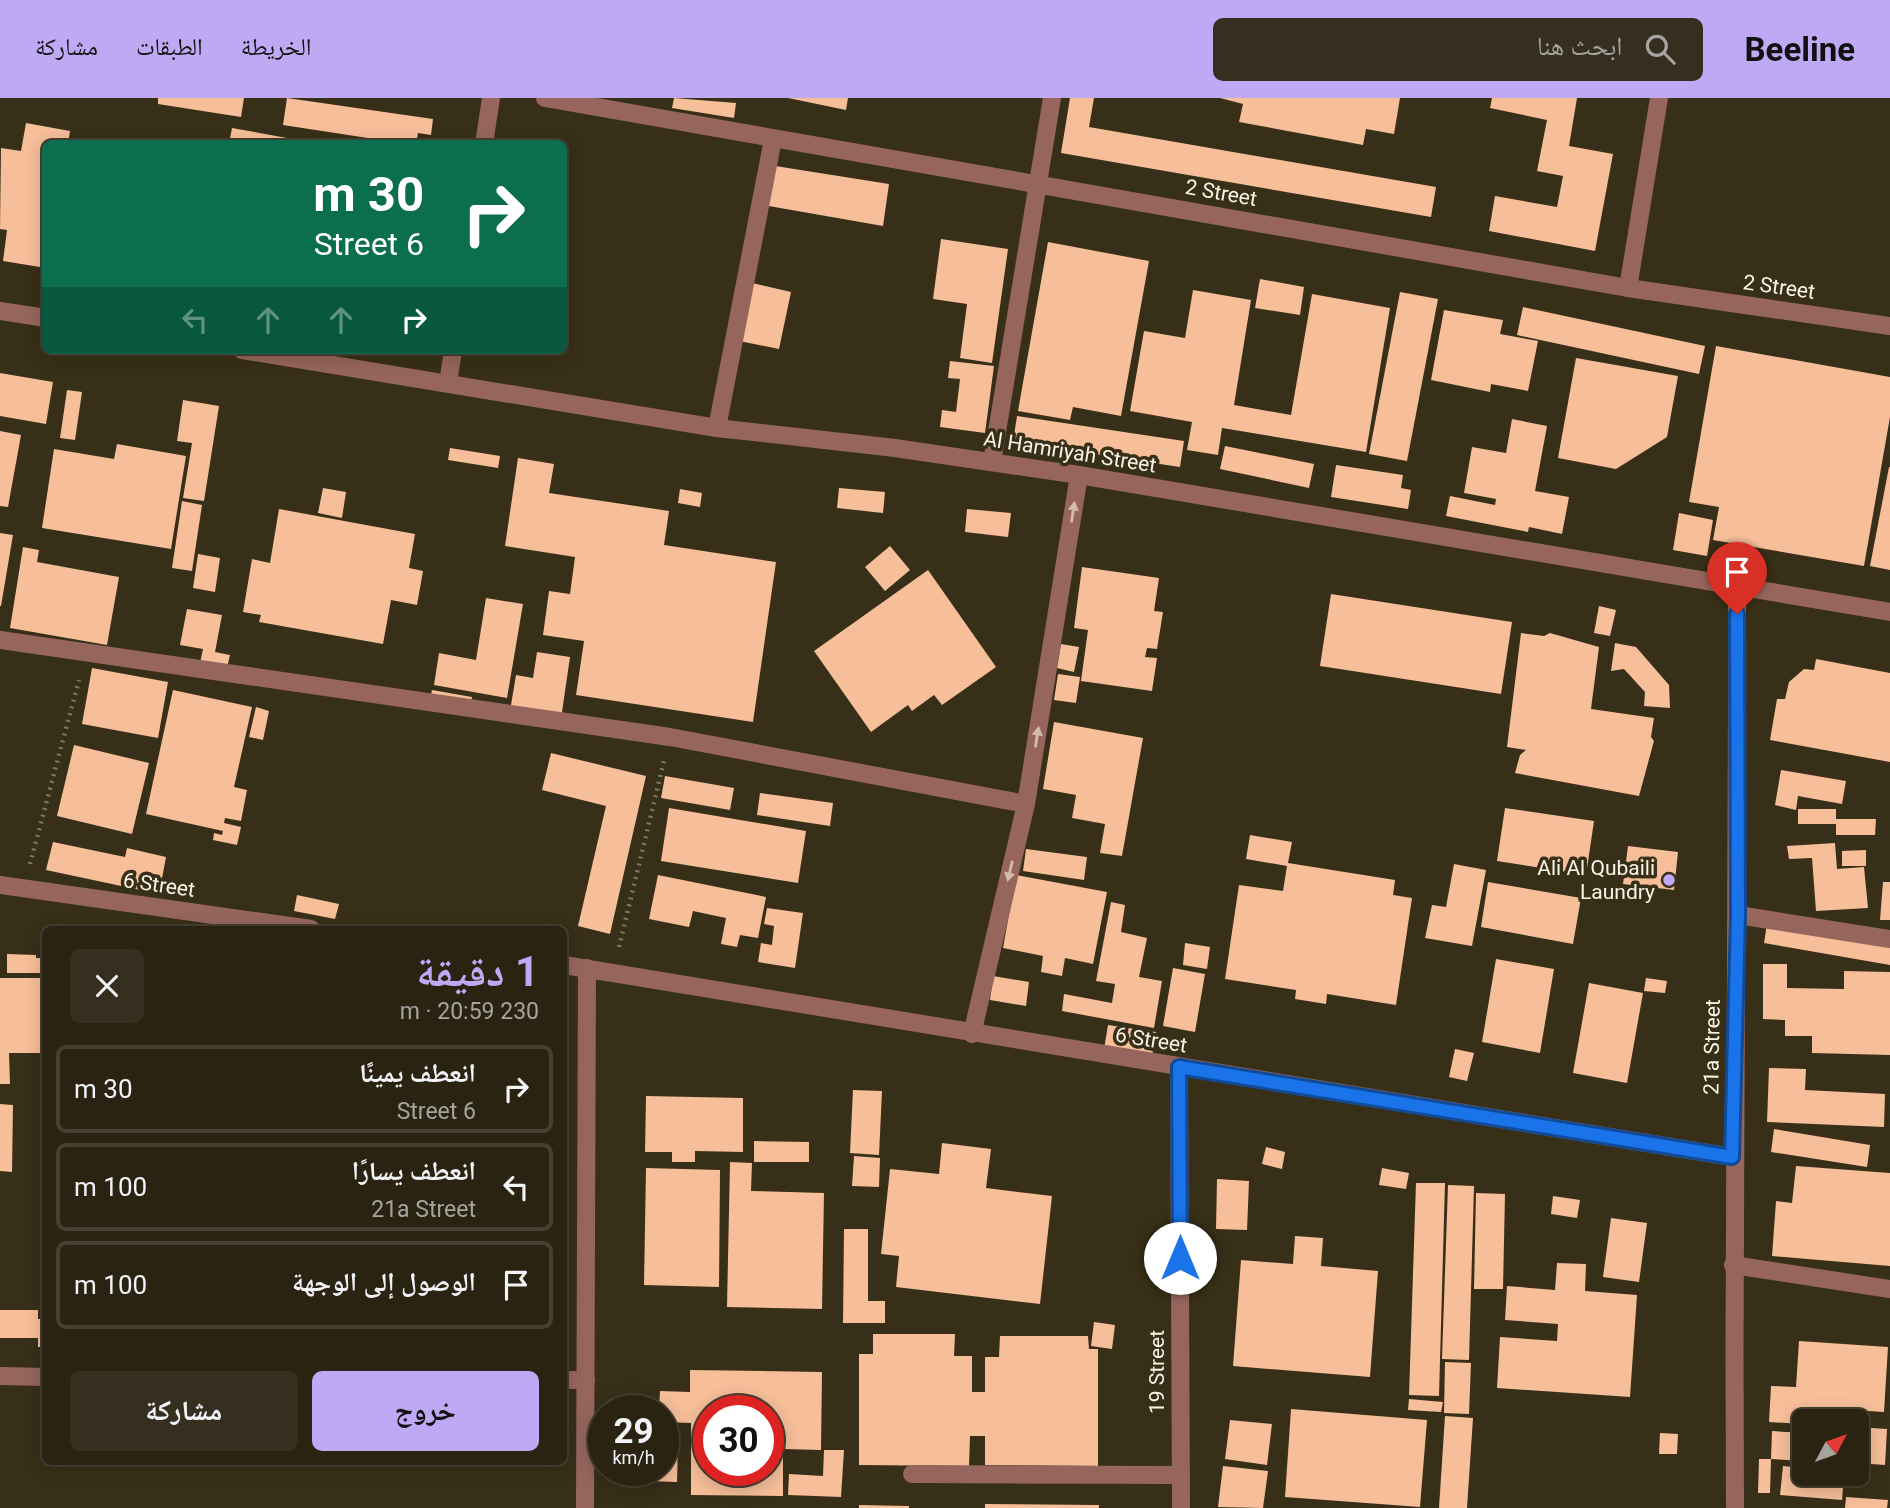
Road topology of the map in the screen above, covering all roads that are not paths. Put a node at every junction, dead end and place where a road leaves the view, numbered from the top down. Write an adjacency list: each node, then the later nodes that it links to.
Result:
1 (491, 98): 6 (street)
2 (545, 98): 5 (street, 2 Street)
3 (1052, 98): 7 (street)
4 (1659, 98): 8 (street)
5 (773, 139): 7 (street, 2 Street); 15 (street)
6 (485, 140)
7 (1036, 184): 8 (street, 2 Street); 16 (street)
8 (1628, 288): 11 (street, 2 Street)
9 (0, 311): 10 (street)
10 (42, 317)
11 (1890, 326)
12 (267, 354): 14 (street, Al Hamriyah Street)
13 (452, 354): 14 (street)
14 (448, 383): 15 (street, Al Hamriyah Street)
15 (717, 428): 16 (street, Al Hamriyah Street)
16 (992, 462): 17 (street, Al Hamriyah Street)
17 (1079, 475): 18 (street, Al Hamriyah Street); 21 (street, one-way to 17)
18 (1737, 587): 19 (street, Al Hamriyah Street); 23 (street, 21a Street)
19 (1890, 612)
20 (0, 640): 21 (street)
21 (1026, 804): 28 (street, one-way to 28)
22 (0, 885): 24 (street, 6 Street)
23 (1738, 915): 25 (street); 30 (street, 21a Street)
24 (290, 926)
25 (1890, 939)
26 (567, 965): 27 (street, 6 Street)
27 (587, 968): 28 (street, 6 Street); 36 (street)
28 (972, 1034): 29 (street, 6 Street)
29 (1179, 1067): 30 (street, 6 Street); 38 (street, 19 Street)
30 (1732, 1157): 31 (street, 21a Street)
31 (1733, 1265): 32 (street); 41 (street, 21a Street)
32 (1890, 1289)
33 (0, 1376): 34 (street)
34 (42, 1377)
35 (567, 1380): 36 (street)
36 (586, 1380): 39 (street)
37 (912, 1474): 38 (street)
38 (1181, 1475): 40 (street, 19 Street)
39 (585, 1508)
40 (1181, 1508)
41 (1735, 1508)

